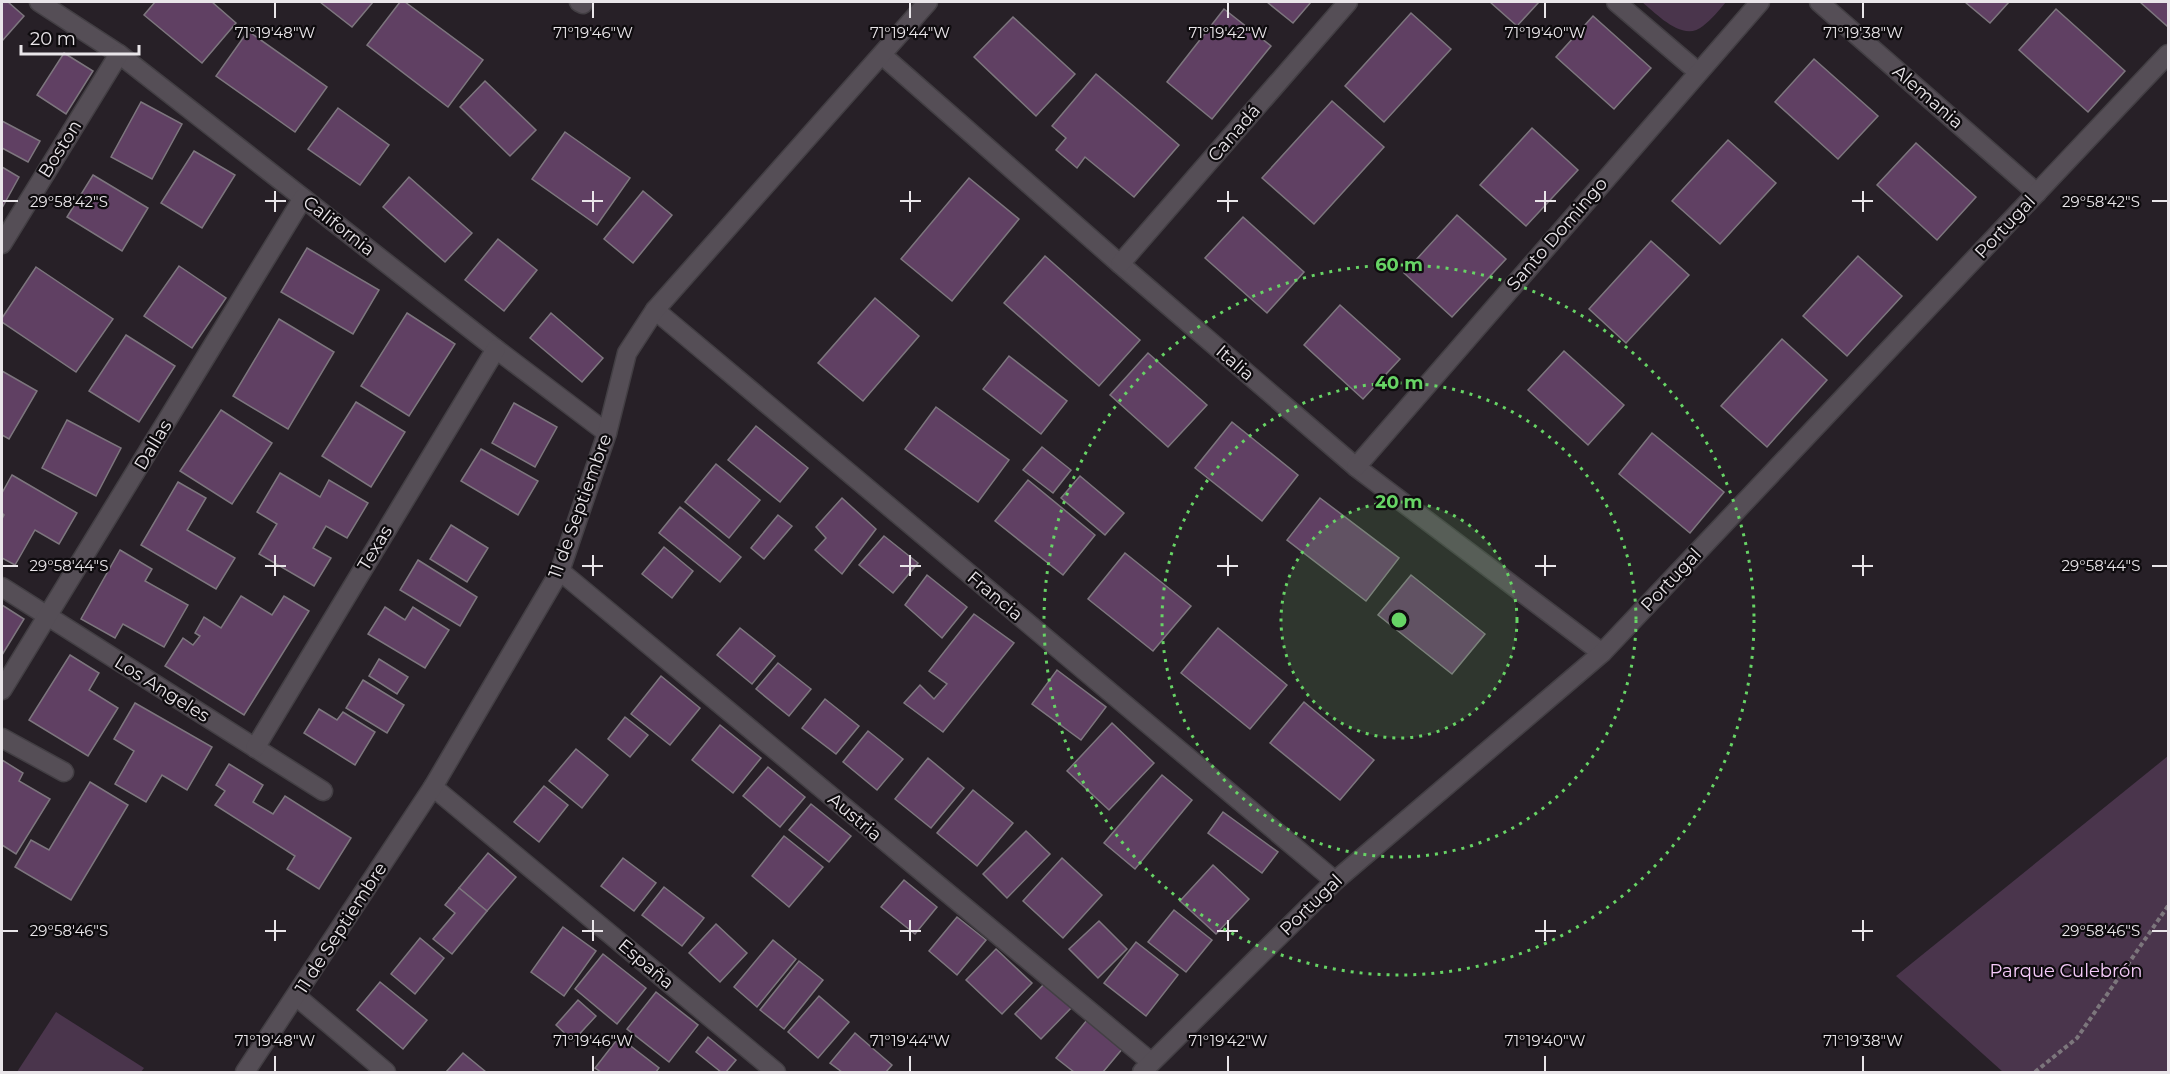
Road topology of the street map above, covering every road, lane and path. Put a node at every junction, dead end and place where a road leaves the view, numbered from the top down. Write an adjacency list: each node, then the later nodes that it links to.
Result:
1 (39, 2): 7 (street, California)
2 (928, 2): 9 (street, 11 de Septiembre)
3 (1348, 2): 14 (street, Canadá)
4 (1616, 2): 10 (street)
5 (1760, 2): 10 (street, Santo Domingo)
6 (1819, 2): 11 (street, Alemania)
7 (119, 54): 12 (street, California); 13 (street, Boston)
8 (2169, 54): 11 (street, Portugal)
9 (882, 55): 14 (street, Italia); 15 (street, 11 de Septiembre)
10 (1698, 72): 18 (street, Santo Domingo)
11 (2037, 193): 22 (street, Portugal)
12 (303, 198): 16 (street, California); 21 (street, Dallas)
13 (2, 244)
14 (1120, 264): 18 (street, Italia)
15 (655, 310): 17 (street, 11 de Septiembre); 29 (street, Francia)
16 (496, 349): 17 (street, California); 25 (street, Texas)
17 (607, 434): 19 (street, 11 de Septiembre)
18 (1356, 467): 22 (street, Italia)
19 (560, 571): 27 (street, 11 de Septiembre); 32 (street, Austria)
20 (2, 587): 21 (street, Los Angeles)
21 (48, 617): 23 (street, Dallas); 25 (street, Los Angeles)
22 (1602, 653): 29 (street, Portugal)
23 (2, 690)
24 (2, 738): 26 (street)
25 (255, 748): 28 (street, Los Angeles)
26 (64, 772)
27 (433, 787): 31 (street, 11 de Septiembre); 35 (street, España)
28 (323, 791)
29 (1335, 881): 32 (street, Portugal)
30 (2169, 906): 36 (path)
31 (296, 996): 33 (street, 11 de Septiembre); 34 (street)
32 (1147, 1067)
33 (245, 1072)
34 (386, 1072)
35 (776, 1072)
36 (2035, 1072)

